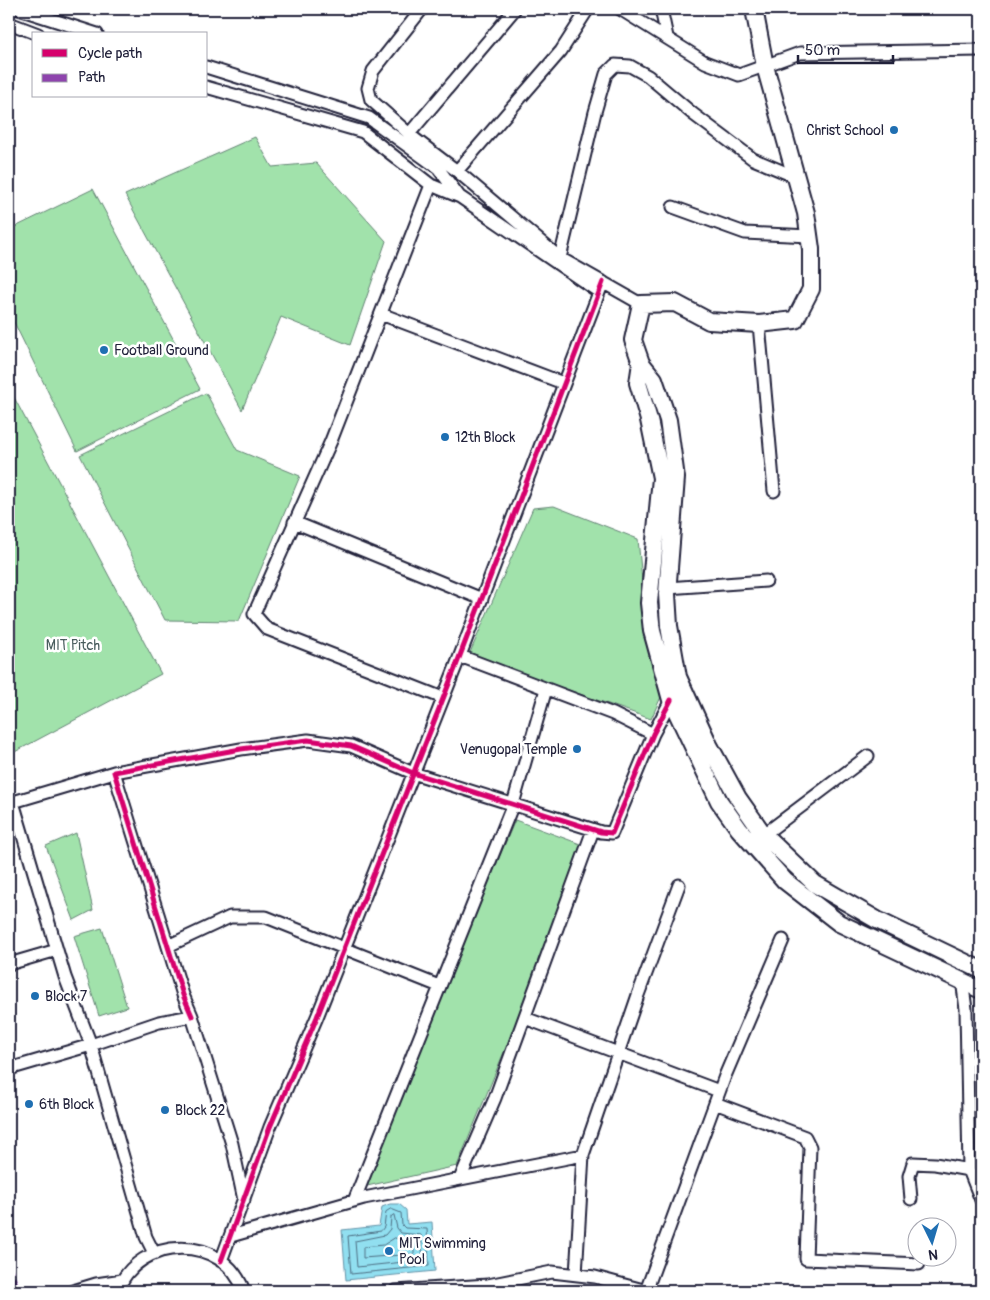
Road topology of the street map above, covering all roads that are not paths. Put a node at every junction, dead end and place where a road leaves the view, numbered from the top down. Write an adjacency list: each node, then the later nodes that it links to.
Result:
1 (19, 9): 10 (street)
2 (422, 9): 16 (street)
3 (514, 9): 16 (street)
4 (588, 9): 17 (street)
5 (620, 9): 11 (street)
6 (662, 9): 11 (street)
7 (754, 9): 13 (main road)
8 (9, 23): 9 (street)
9 (33, 32)
10 (91, 32)
11 (667, 37): 13 (street)
12 (981, 50): 13 (street)
13 (765, 66): 18 (main road)
14 (208, 68): 20 (street)
15 (208, 88): 19 (street)
16 (408, 134): 17 (street)
17 (457, 171): 23 (street)
18 (796, 177): 22 (main road); 23 (street)
19 (431, 184): 20 (street); 26 (street)
20 (460, 197): 24 (street)
21 (673, 207): 22 (street)
22 (810, 236): 27 (main road)
23 (560, 258): 24 (street)
24 (601, 287): 25 (street); 29 (street)
25 (641, 304): 27 (main road); 28 (main road)
26 (381, 314): 29 (street); 31 (street)
27 (759, 324): 30 (street)
28 (641, 363): 33 (main road); 38 (main road)
29 (563, 384): 34 (street)
30 (774, 491)
31 (294, 522): 34 (street); 37 (street)
32 (766, 580): 33 (street)
33 (667, 588): 46 (main road)
34 (482, 599): 35 (street)
35 (460, 656): 36 (street); 37 (street)
36 (546, 689): 39 (street); 44 (street)
37 (443, 698): 42 (street)
38 (671, 700): 39 (street); 46 (main road)
39 (653, 734): 45 (street)
40 (868, 756): 46 (street)
41 (114, 772): 42 (street); 43 (street); 49 (street)
42 (413, 773): 44 (street); 50 (street)
43 (11, 803): 51 (street)
44 (513, 804): 45 (street); 55 (street)
45 (594, 830): 58 (street)
46 (758, 839): 53 (main road); 54 (main road)
47 (679, 885): 60 (street)
48 (783, 940): 62 (street)
49 (168, 946): 50 (street); 57 (street)
50 (343, 948): 55 (street); 68 (street)
51 (57, 950): 52 (street); 59 (street)
52 (9, 964)
53 (981, 970)
54 (962, 980): 56 (main road); 65 (street)
55 (439, 986): 70 (street)
56 (981, 990)
57 (192, 1016): 59 (street); 68 (street)
58 (525, 1018): 60 (street); 66 (street)
59 (92, 1045): 61 (street); 72 (street)
60 (618, 1052): 62 (street); 64 (street)
61 (9, 1069)
62 (719, 1091): 63 (street)
63 (715, 1103): 74 (street); 81 (street)
64 (583, 1155): 66 (street); 75 (street)
65 (969, 1170): 67 (street); 69 (street)
66 (460, 1179): 70 (street)
67 (911, 1199)
68 (244, 1200): 71 (street)
69 (981, 1200)
70 (354, 1201): 71 (street)
71 (232, 1236): 73 (street)
72 (154, 1253): 73 (street); 76 (street)
73 (221, 1261): 79 (street)
74 (908, 1263)
75 (576, 1275): 80 (street); 81 (street)
76 (123, 1280): 77 (street); 78 (street)
77 (73, 1291)
78 (118, 1291)
79 (244, 1291)
80 (396, 1291)
81 (647, 1291)

